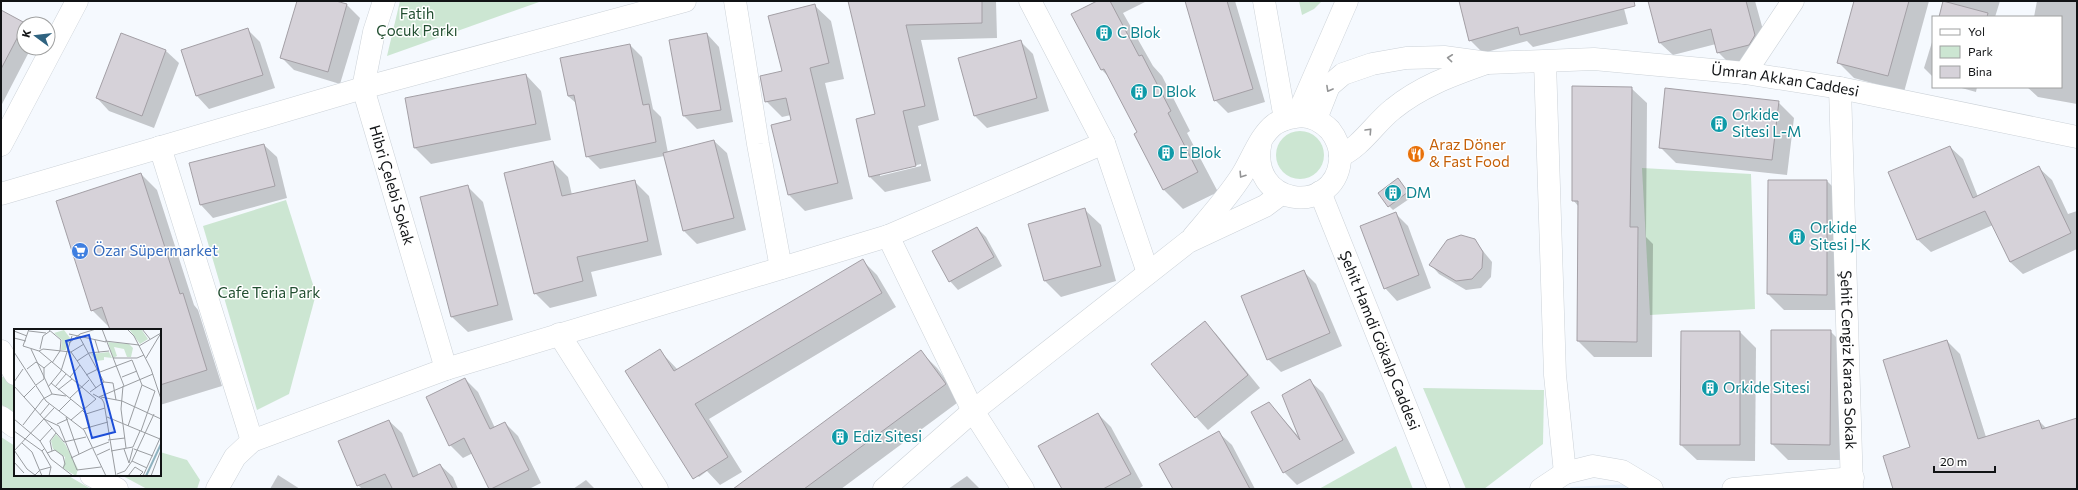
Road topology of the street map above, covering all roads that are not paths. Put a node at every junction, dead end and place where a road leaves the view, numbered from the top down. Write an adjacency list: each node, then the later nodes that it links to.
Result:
1 (77, 1): 18 (street)
2 (384, 1): 12 (street, Hibri Çelebi Sokak)
3 (685, 1): 12 (street)
4 (734, 1): 26 (street)
5 (1030, 1): 17 (street)
6 (1264, 1): 14 (street)
7 (1347, 1): 14 (street)
8 (1793, 1): 11 (street)
9 (1545, 62): 10 (street, Ümran Akkan Caddesi); 11 (street, Ümran Akkan Caddesi); 38 (street)
10 (1488, 63): 14 (street, one-way to 14); 20 (street, one-way to 10)
11 (1746, 73): 13 (street, Ümran Akkan Caddesi)
12 (363, 88): 19 (street); 32 (street, Hibri Çelebi Sokak)
13 (1840, 88): 15 (street, Ümran Akkan Caddesi); 40 (street, Şehit Cengiz Karaca Sokak)
14 (1299, 118): 16 (street); 20 (street)
15 (2077, 137)
16 (1261, 141): 23 (street); 25 (street, one-way to 25)
17 (1104, 143): 24 (street); 27 (street)
18 (1, 145)
19 (160, 146): 22 (street); 37 (street)
20 (1340, 156): 21 (street)
21 (1320, 192): 23 (street); 46 (street, Şehit Hamdi Gökalp Caddesi)
22 (1, 194)
23 (1281, 194): 25 (street)
24 (888, 236): 26 (street); 34 (street)
25 (1188, 242): 27 (street)
26 (781, 268): 28 (street)
27 (1148, 273): 34 (street)
28 (559, 334): 32 (street); 43 (street)
29 (1, 335): 30 (street)
30 (1, 344)
31 (1, 351): 33 (street)
32 (446, 369): 37 (street)
33 (14, 372)
34 (973, 411): 44 (street); 45 (street)
35 (1, 416): 36 (street)
36 (14, 426)
37 (252, 441): 42 (street)
38 (1565, 473): 47 (street); 48 (street)
39 (93, 476): 41 (street)
40 (1852, 484): 49 (street)
41 (117, 489)
42 (218, 489)
43 (657, 489)
44 (884, 489)
45 (1023, 489)
46 (1440, 489)
47 (1541, 489)
48 (1652, 489)
49 (1733, 489)

